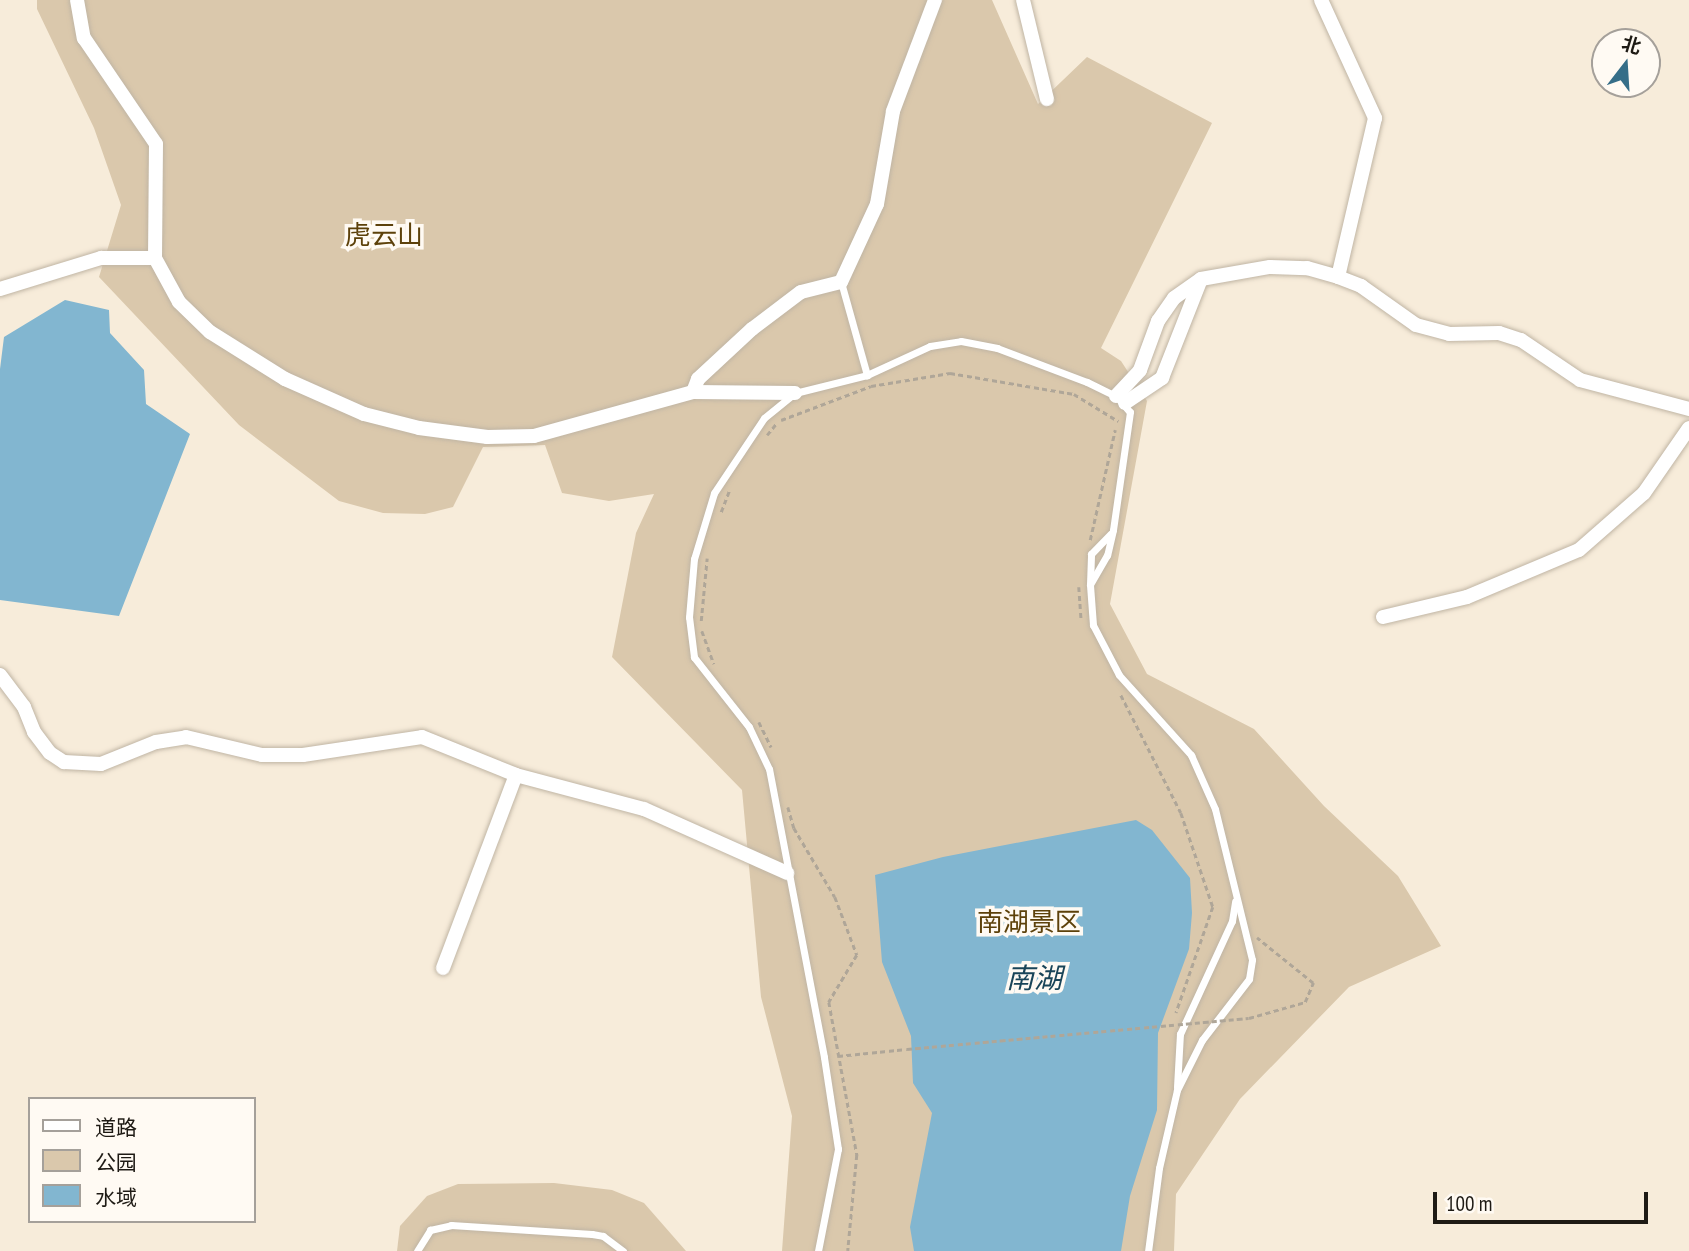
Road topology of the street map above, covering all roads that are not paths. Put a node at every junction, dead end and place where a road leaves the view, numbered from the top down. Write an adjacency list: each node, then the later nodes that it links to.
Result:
1 (77, 0): 6 (street)
2 (935, 0): 9 (street)
3 (1023, 0): 5 (street)
4 (1321, 0): 7 (street)
5 (1047, 99)
6 (155, 258): 10 (street); 12 (street)
7 (1338, 277): 8 (street); 15 (street)
8 (1201, 279): 14 (street); 14 (street)
9 (841, 282): 11 (lane); 12 (street)
10 (0, 289)
11 (867, 375): 13 (lane); 14 (lane)
12 (693, 392): 13 (street)
13 (795, 393): 22 (lane)
14 (1121, 400): 17 (lane)
15 (1689, 409)
16 (1689, 428): 19 (street)
17 (1113, 530): 18 (lane); 18 (lane)
18 (1090, 585): 23 (lane)
19 (1383, 617)
20 (0, 675): 21 (street)
21 (516, 775): 22 (street); 24 (street)
22 (787, 873): 28 (lane)
23 (1236, 893): 25 (lane); 25 (lane)
24 (443, 968)
25 (1177, 1090): 29 (lane)
26 (417, 1251): 27 (lane)
27 (623, 1251)
28 (818, 1251)
29 (1148, 1251)

